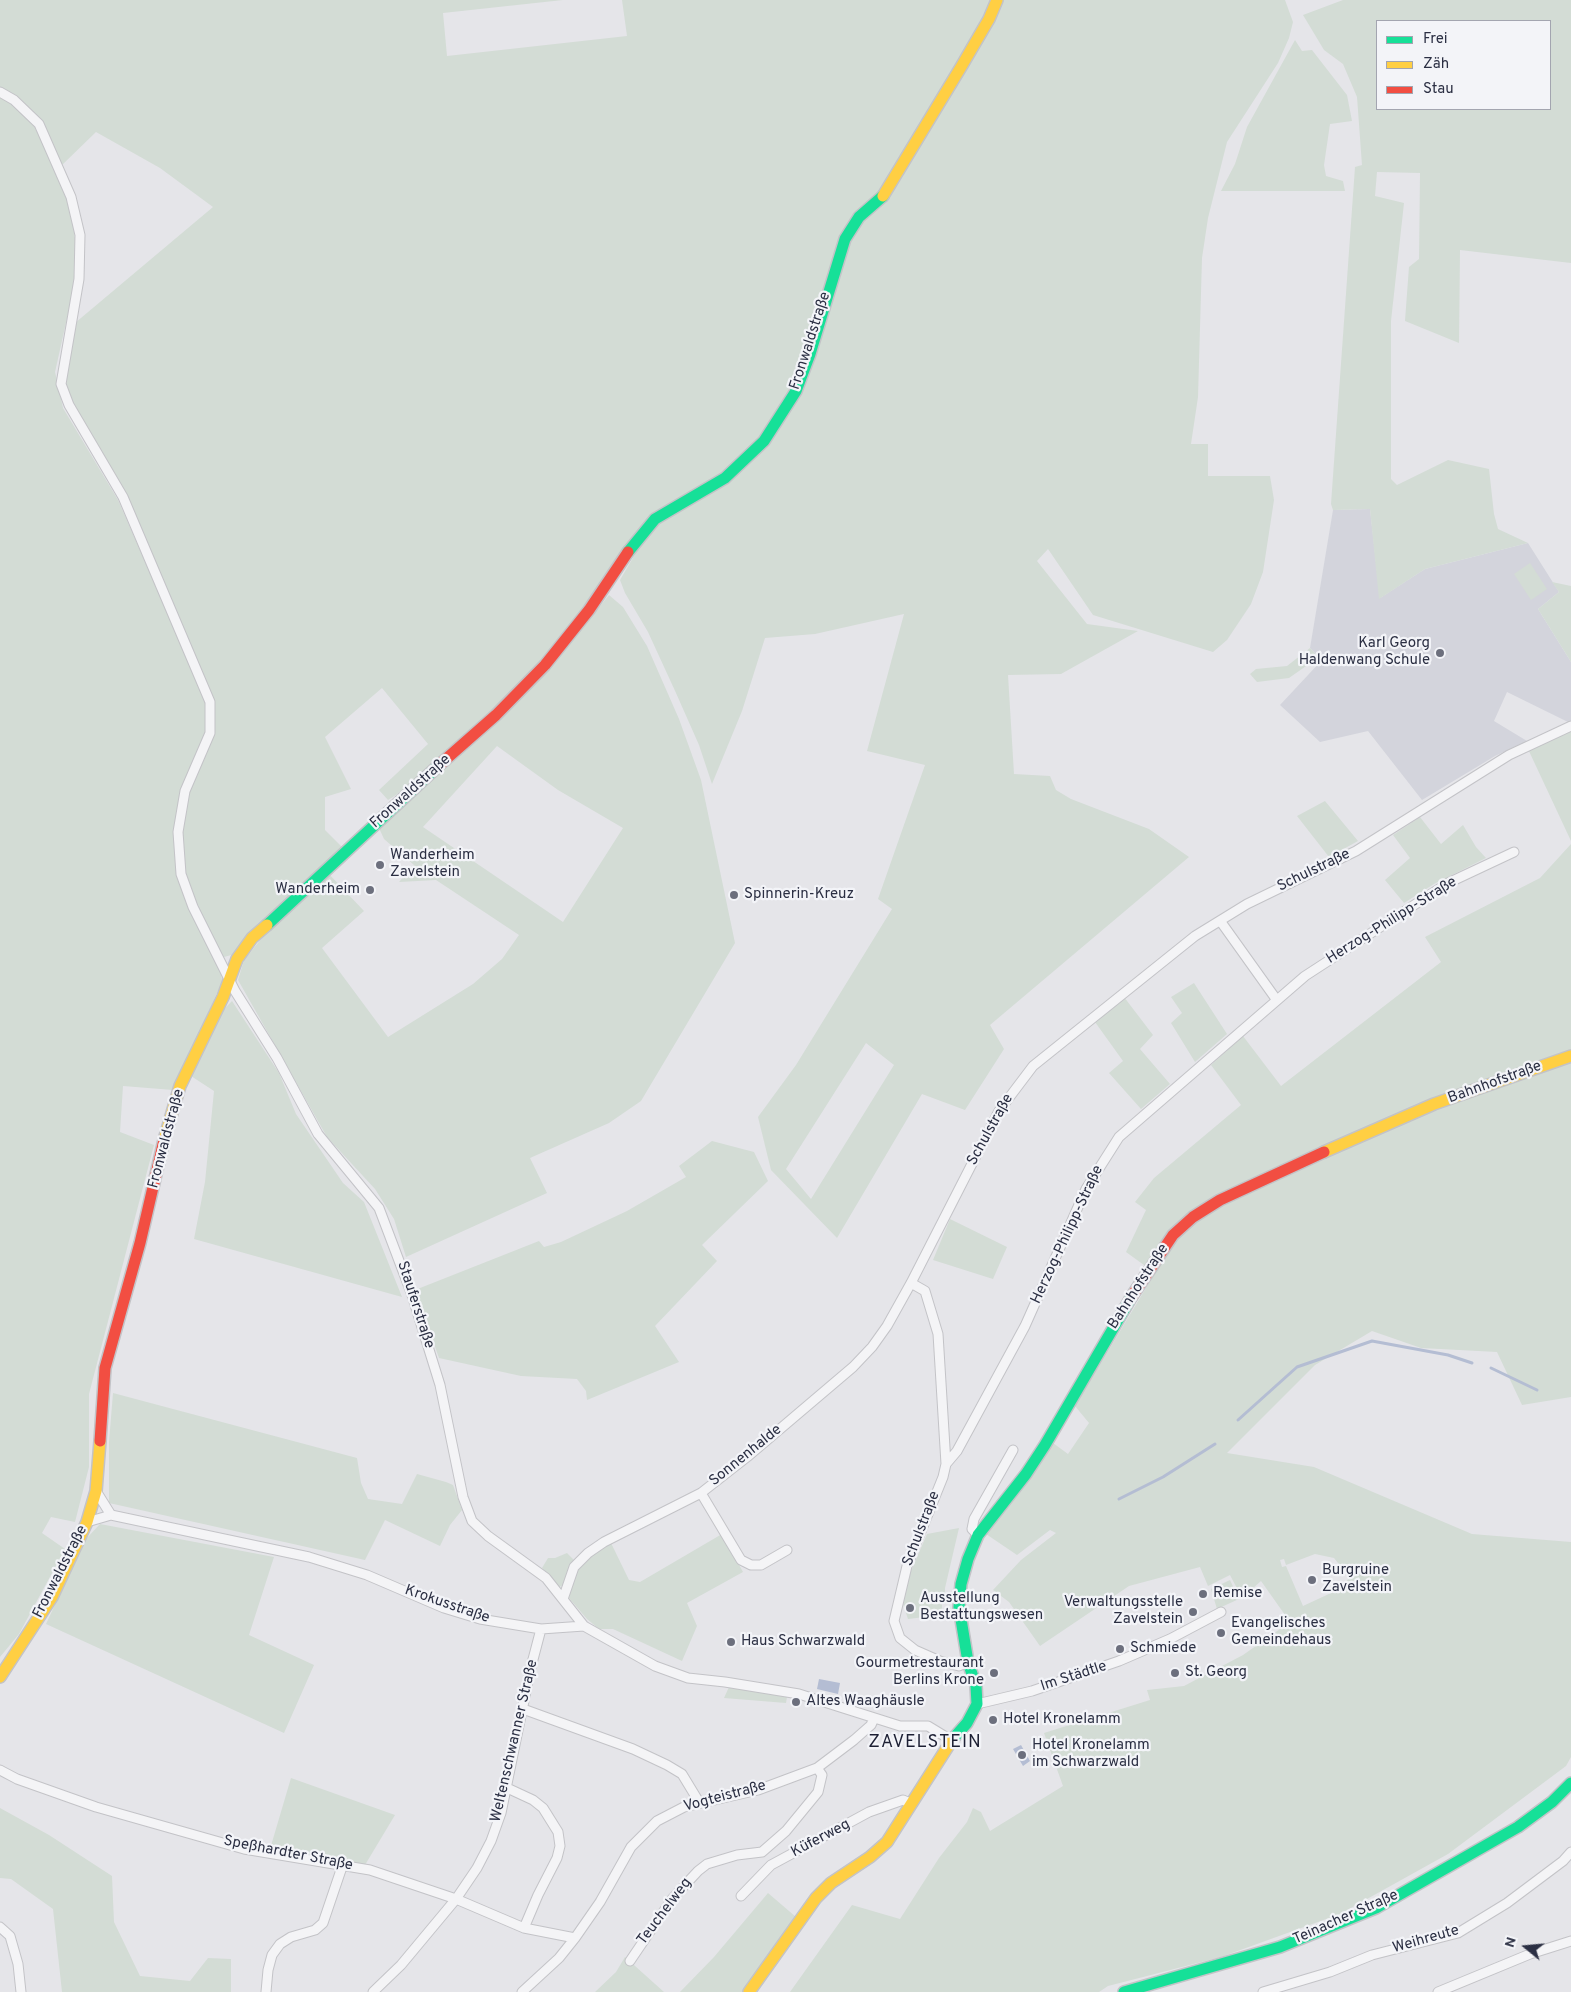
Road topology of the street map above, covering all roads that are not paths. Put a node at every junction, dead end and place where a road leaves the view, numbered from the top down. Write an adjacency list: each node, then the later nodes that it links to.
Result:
1 (997, 0): 6 (street, Fronwaldstraße)
2 (0, 92): 6 (street, Stauferstraße)
3 (1571, 726): 5 (street, Schulstraße)
4 (1514, 852): 7 (street, Herzog-Philipp-Straße)
5 (1221, 922): 7 (street); 9 (street, Schulstraße)
6 (229, 979): 12 (street, Fronwaldstraße); 18 (street, Stauferstraße)
7 (1276, 999): 11 (street, Herzog-Philipp-Straße)
8 (1571, 1056): 16 (street, Bahnhofstraße)
9 (911, 1283): 11 (street, Schulstraße); 13 (street, Sonnenhalde)
10 (1013, 1450): 16 (street)
11 (946, 1464): 22 (street, Schulstraße)
12 (96, 1491): 14 (street); 15 (street, Fronwaldstraße)
13 (701, 1493): 17 (street); 18 (street, Sonnenhalde)
14 (111, 1515): 15 (street, Krokusstraße); 21 (street, Krokusstraße)
15 (86, 1522): 23 (street, Fronwaldstraße)
16 (978, 1535): 22 (street, Bahnhofstraße)
17 (787, 1550)
18 (563, 1599): 20 (street, Stauferstraße)
19 (1221, 1612): 24 (street, Im Städtle)
20 (584, 1626): 21 (street, Krokusstraße); 26 (street)
21 (541, 1630): 25 (street, Weltenschwanner Straße)
22 (968, 1662): 24 (street, Bahnhofstraße)
23 (0, 1678)
24 (977, 1704): 27 (street)
25 (523, 1709): 31 (street, Weltenschwanner Straße); 32 (street)
26 (874, 1718): 27 (street); 28 (street, Vogteistraße)
27 (951, 1740): 33 (street)
28 (817, 1768): 32 (street, Vogteistraße); 34 (street)
29 (0, 1770): 36 (street, Speßhardter Straße)
30 (1571, 1782): 50 (street, Teinacher Straße)
31 (505, 1788): 39 (street, Weltenschwanner Straße); 41 (street)
32 (699, 1802): 42 (street, Vogteistraße)
33 (910, 1803): 37 (street, Küferweg); 49 (street)
34 (762, 1852): 37 (street); 44 (street, Teuchelweg)
35 (1571, 1852): 51 (street, Weihreute)
36 (343, 1864): 39 (street, Speßhardter Straße); 46 (street)
37 (771, 1865): 38 (street, Küferweg)
38 (740, 1896)
39 (456, 1899): 41 (street, Speßhardter Straße); 47 (street, Weltenschwanner Straße)
40 (0, 1927): 45 (street)
41 (524, 1928): 42 (street, Speßhardter Straße)
42 (575, 1938): 48 (street, Vogteistraße)
43 (1571, 1941): 52 (street)
44 (630, 1961)
45 (21, 1992)
46 (266, 1992)
47 (373, 1992)
48 (522, 1992)
49 (749, 1992)
50 (1124, 1992)
51 (1263, 1992)
52 (1438, 1992)

